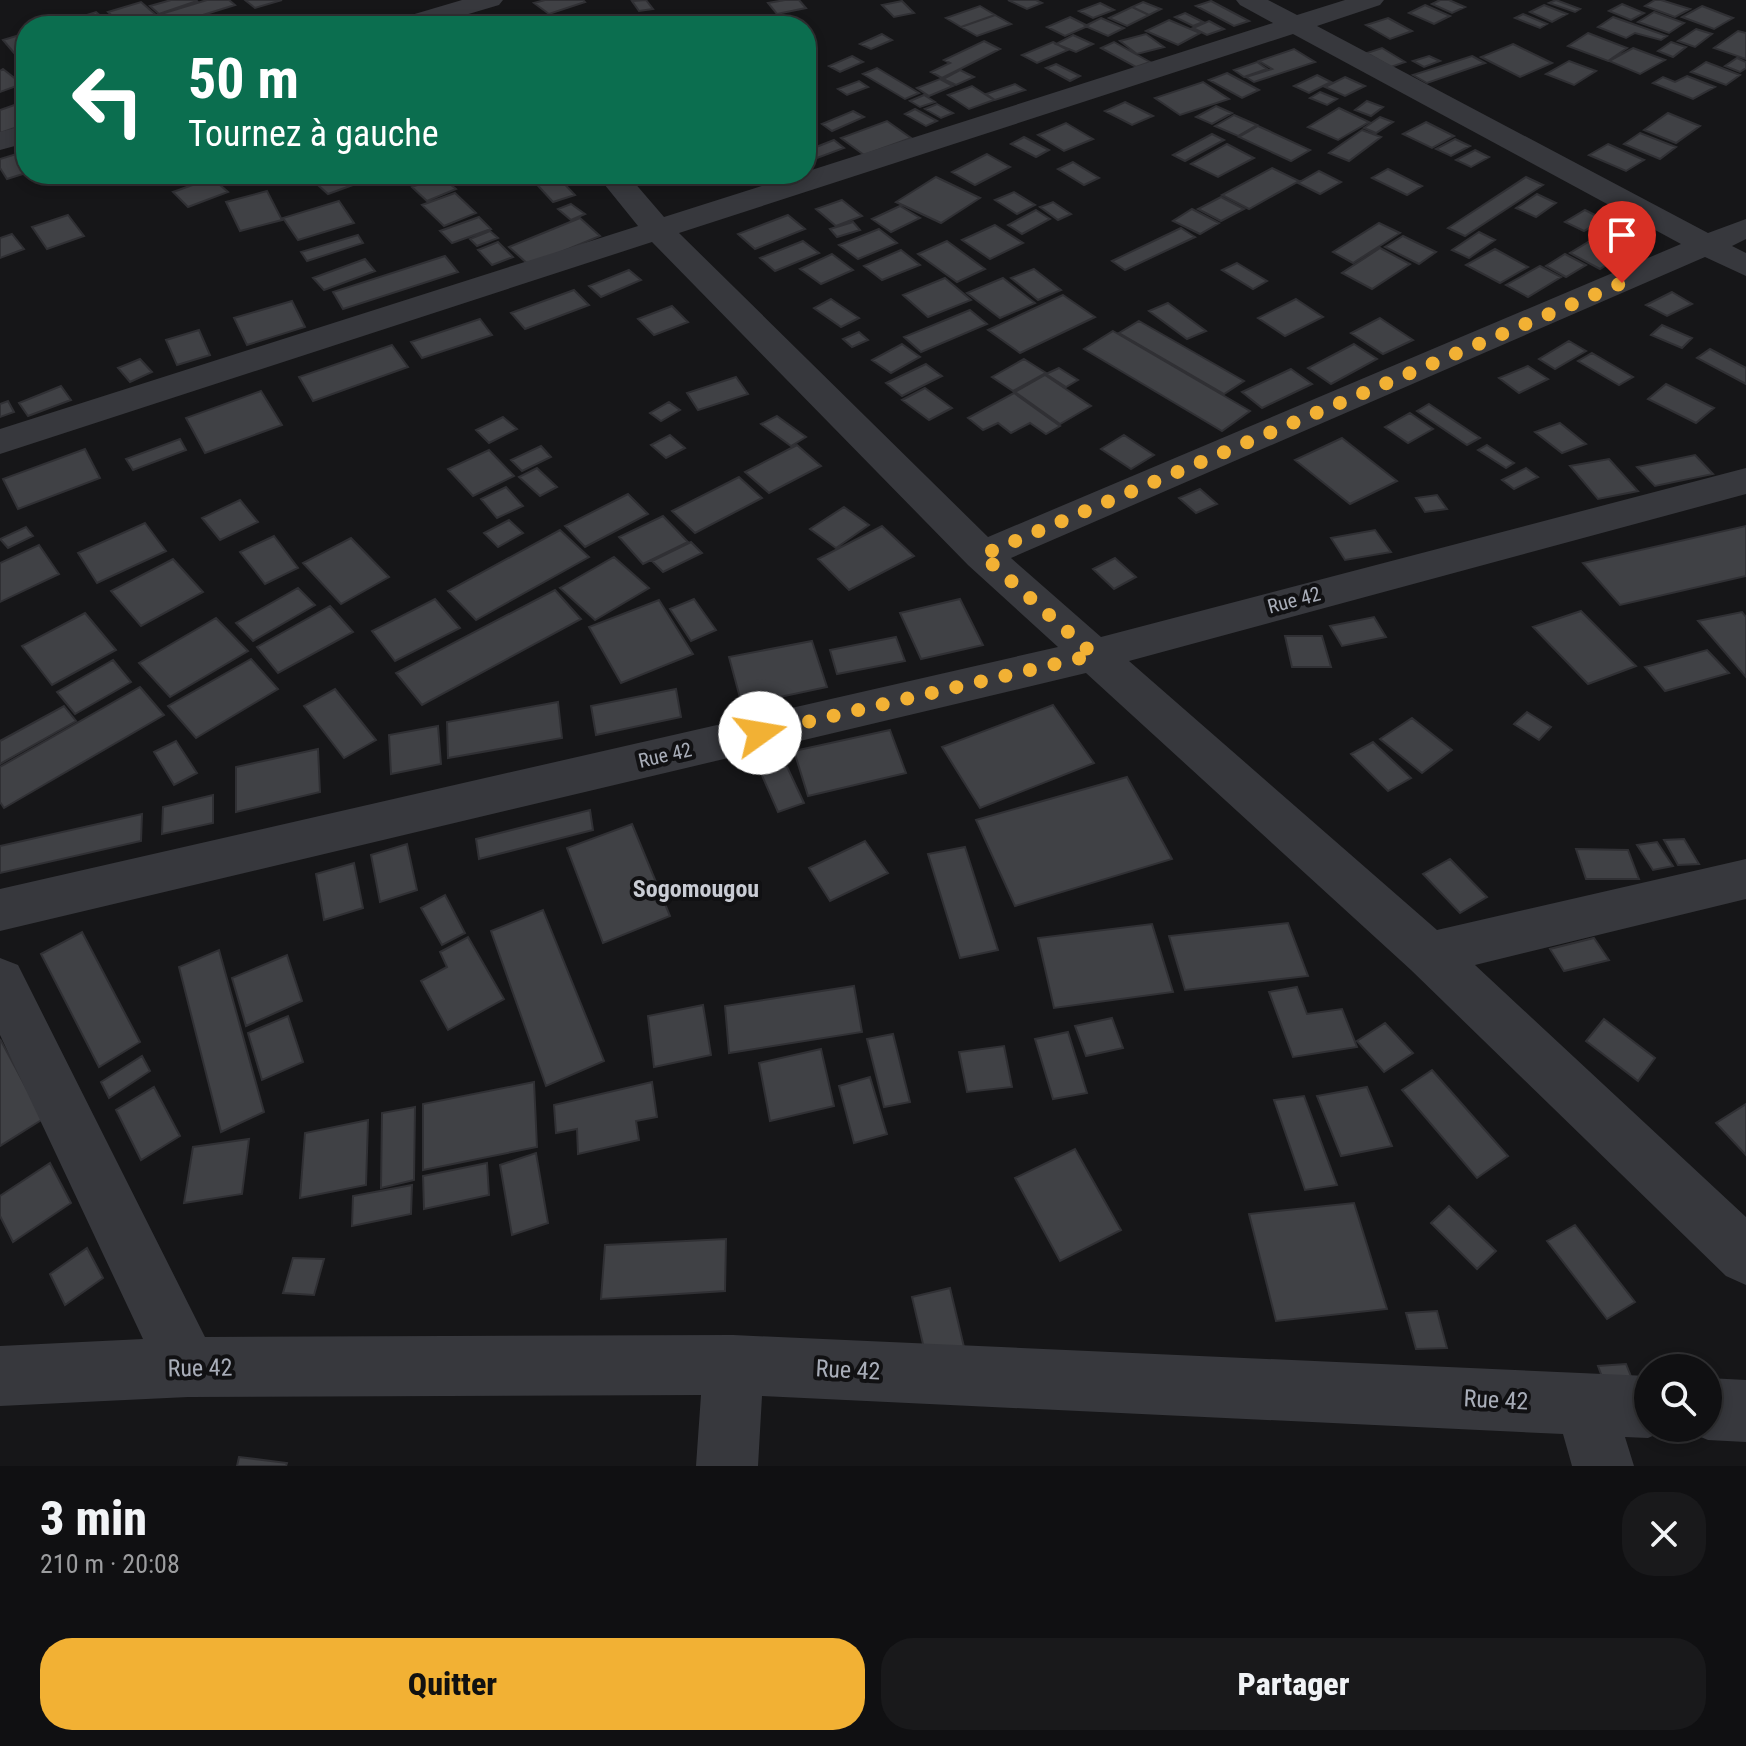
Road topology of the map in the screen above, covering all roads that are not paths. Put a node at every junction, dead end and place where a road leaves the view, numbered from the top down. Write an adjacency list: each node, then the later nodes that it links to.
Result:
1 (1249, 0): 5 (street)
2 (1371, 0): 5 (street)
3 (477, 2): 4 (street)
4 (432, 16)
5 (1296, 26): 6 (street); 11 (street)
6 (816, 180)
7 (619, 184): 10 (street)
8 (805, 184): 10 (street)
9 (1746, 228): 11 (street)
10 (659, 231): 13 (street); 15 (street)
11 (1709, 246): 12 (street); 15 (street)
12 (1746, 266)
13 (0, 442)
14 (1746, 481): 16 (street, Rue 42)
15 (982, 555): 16 (street)
16 (1094, 655): 18 (street, Rue 42); 19 (street)
17 (1746, 879): 19 (street)
18 (0, 910)
19 (1429, 954): 21 (street)
20 (0, 981): 23 (street)
21 (1746, 1256)
22 (733, 1365): 23 (street, Rue 42); 25 (street, Rue 42); 29 (street)
23 (188, 1367): 24 (street, Rue 42)
24 (0, 1376)
25 (1585, 1404): 26 (street, Rue 42); 30 (street)
26 (1634, 1406)
27 (1722, 1410): 28 (street)
28 (1746, 1411)
29 (727, 1466)
30 (1603, 1466)

